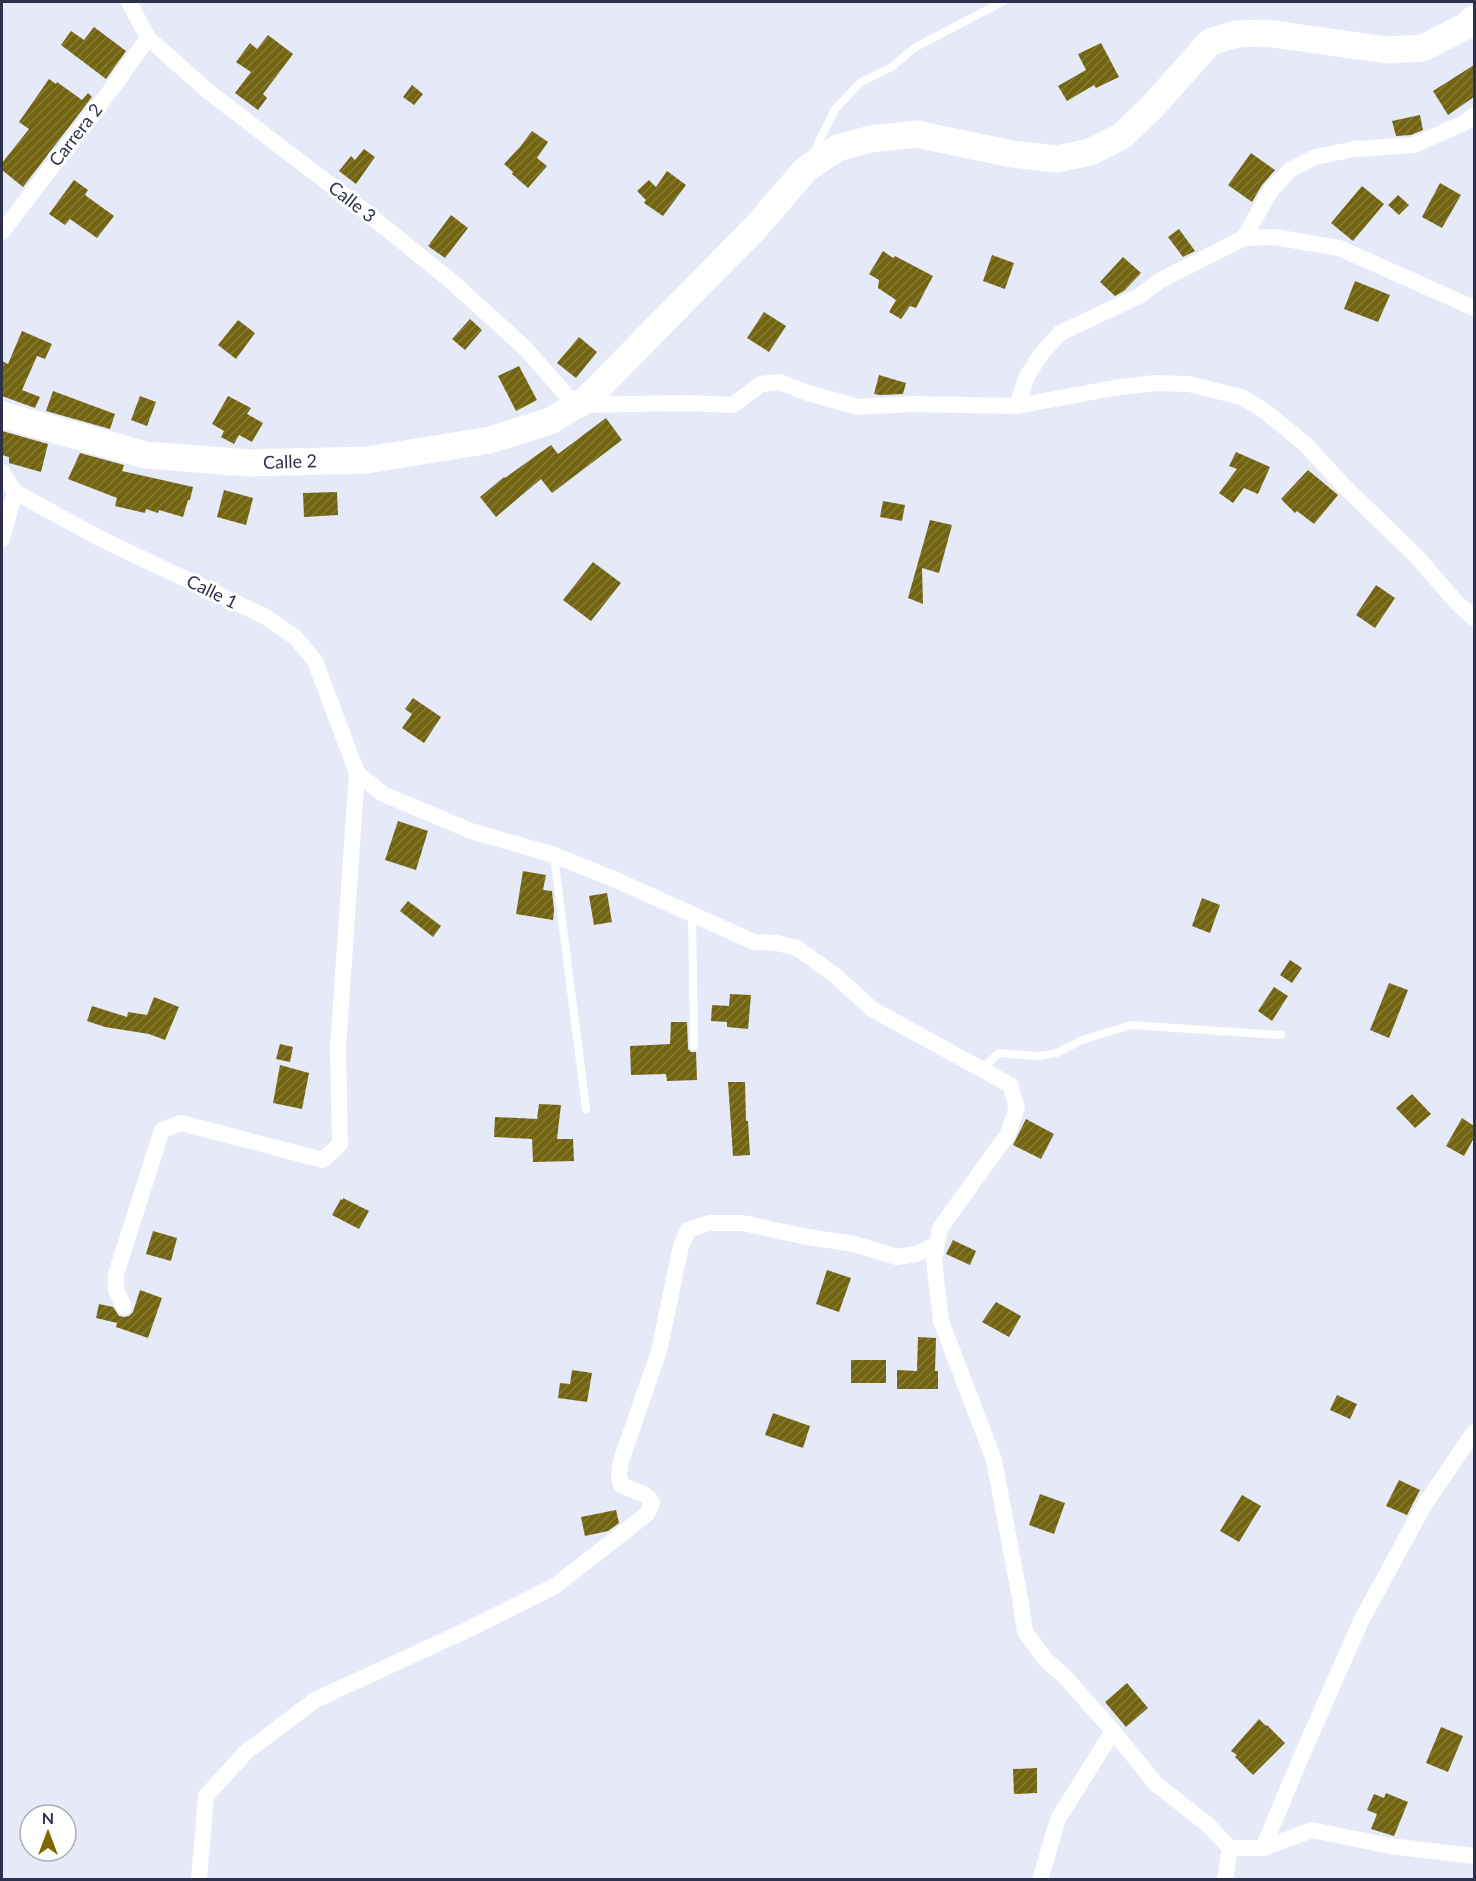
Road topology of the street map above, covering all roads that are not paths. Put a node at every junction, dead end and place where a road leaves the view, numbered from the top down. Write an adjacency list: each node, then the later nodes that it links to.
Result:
1 (129, 2): 4 (street, Calle 3)
2 (1002, 2): 6 (lane)
3 (1474, 19): 6 (main road, Calle 2)
4 (148, 38): 7 (street, Carrera 2); 10 (street, Calle 3)
5 (1474, 116): 8 (street)
6 (805, 170): 10 (main road, Calle 2)
7 (2, 232)
8 (1244, 238): 9 (street); 11 (street)
9 (1474, 308)
10 (575, 405): 11 (street); 12 (main road, Calle 2)
11 (1017, 406): 16 (street)
12 (2, 415)
13 (2, 472): 14 (street, Calle 1)
14 (15, 492): 15 (street); 17 (street, Calle 1)
15 (2, 538)
16 (1474, 618)
17 (357, 772): 18 (street); 25 (street)
18 (554, 855): 19 (street); 23 (lane)
19 (692, 915): 21 (lane); 22 (street)
20 (1281, 1035): 22 (lane)
21 (694, 1046)
22 (982, 1069): 24 (street)
23 (586, 1109)
24 (936, 1245): 27 (street); 31 (street)
25 (124, 1307)
26 (1474, 1432): 29 (street)
27 (1113, 1731): 28 (street); 32 (street)
28 (1230, 1848): 29 (street); 33 (street)
29 (1263, 1848): 30 (street)
30 (1474, 1856)
31 (199, 1880)
32 (1041, 1880)
33 (1225, 1880)

